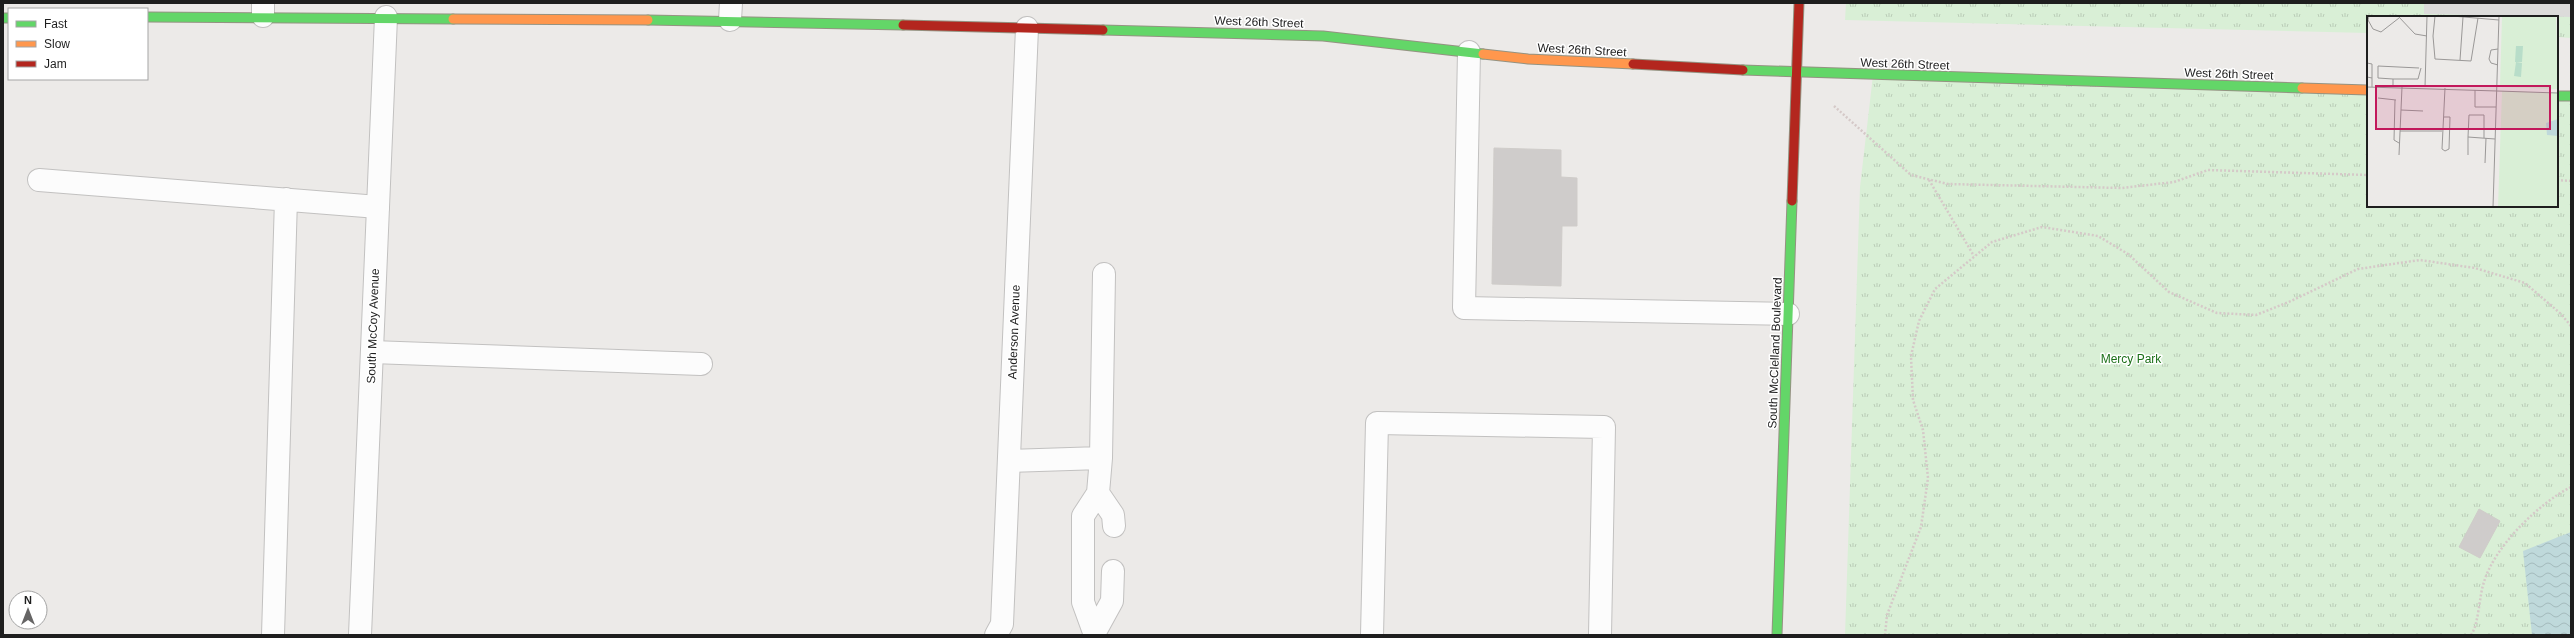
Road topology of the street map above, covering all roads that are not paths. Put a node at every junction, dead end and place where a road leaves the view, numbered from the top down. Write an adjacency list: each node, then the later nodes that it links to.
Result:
1 (1799, 3): 8 (street, South McClelland Boulevard)
2 (263, 10): 4 (street, West 26th Street); 5 (street, West 26th Street)
3 (730, 12): 5 (street, West 26th Street); 6 (street, West 26th Street)
4 (148, 17)
5 (386, 18): 14 (street, South McCoy Avenue)
6 (1027, 28): 7 (street, West 26th Street); 20 (street, Anderson Avenue)
7 (1468, 52): 8 (street, West 26th Street); 16 (street)
8 (1796, 73): 9 (street, West 26th Street); 16 (street, South McClelland Boulevard)
9 (2367, 90)
10 (2558, 96): 11 (street)
11 (2571, 96)
12 (39, 180): 13 (street)
13 (286, 199): 14 (street); 25 (street)
14 (378, 207): 17 (street, South McCoy Avenue)
15 (1104, 274): 19 (street)
16 (1788, 314): 30 (street, South McClelland Boulevard)
17 (372, 352): 18 (street); 26 (street, South McCoy Avenue)
18 (701, 364)
19 (1101, 458): 20 (street); 21 (street)
20 (1009, 461): 27 (street, Anderson Avenue)
21 (1098, 492): 22 (street); 24 (street)
22 (1114, 526)
23 (1113, 571): 24 (street)
24 (1095, 633)
25 (274, 635)
26 (360, 635)
27 (996, 635)
28 (1372, 635): 29 (street)
29 (1600, 635)
30 (1777, 635)

